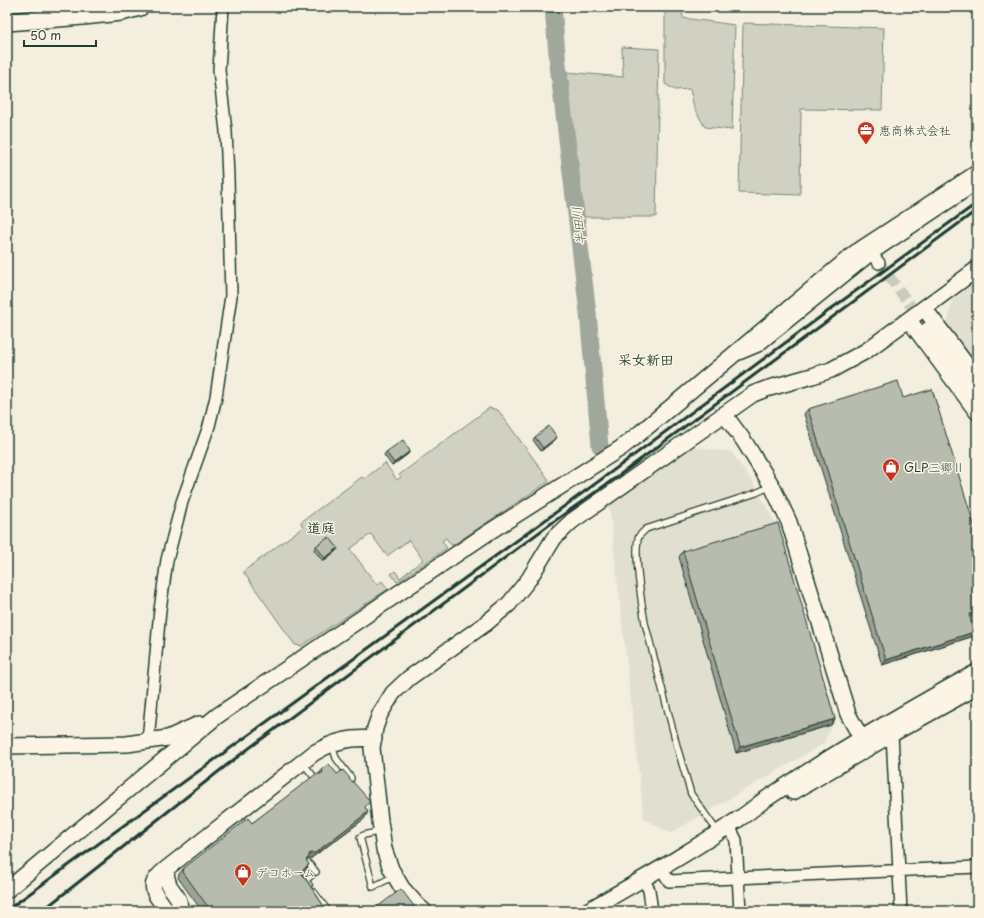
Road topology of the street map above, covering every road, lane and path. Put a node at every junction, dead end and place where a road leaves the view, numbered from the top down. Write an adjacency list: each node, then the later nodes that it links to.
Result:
1 (140, 7): 5 (main road)
2 (222, 7): 24 (street)
3 (973, 7): 4 (street)
4 (977, 8)
5 (7, 22)
6 (977, 173): 12 (street)
7 (977, 184): 12 (street)
8 (977, 269): 9 (street)
9 (924, 308): 10 (street); 13 (street)
10 (909, 320): 15 (street); 16 (street)
11 (927, 328): 14 (street)
12 (729, 358): 20 (street)
13 (977, 379)
14 (977, 396)
15 (977, 412)
16 (724, 414): 17 (street); 23 (street)
17 (772, 486): 22 (street); 30 (lane)
18 (977, 672): 22 (street)
19 (977, 687): 21 (street)
20 (217, 716): 24 (street); 42 (street)
21 (892, 734): 30 (street); 38 (street)
22 (861, 738): 30 (street)
23 (374, 740): 25 (street); 31 (street)
24 (148, 741): 26 (street)
25 (332, 744): 27 (street); 29 (lane)
26 (7, 746)
27 (302, 762): 28 (lane); 37 (street)
28 (314, 777)
29 (348, 784)
30 (729, 826): 36 (street); 41 (street)
31 (381, 831): 33 (lane); 39 (street)
32 (308, 863): 45 (lane)
33 (367, 864): 34 (lane); 39 (lane)
34 (360, 867)
35 (977, 867): 38 (street)
36 (661, 868): 40 (street); 41 (street)
37 (166, 869): 43 (street); 44 (street)
38 (899, 871): 41 (street); 50 (street)
39 (394, 876): 46 (street)
40 (643, 878): 47 (street); 48 (street)
41 (739, 878): 49 (street)
42 (7, 890)
43 (169, 911)
44 (174, 911)
45 (328, 911)
46 (424, 911)
47 (587, 911)
48 (652, 911)
49 (740, 911)
50 (901, 911)

